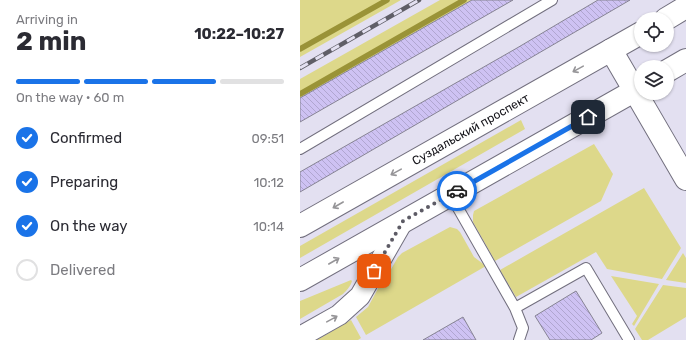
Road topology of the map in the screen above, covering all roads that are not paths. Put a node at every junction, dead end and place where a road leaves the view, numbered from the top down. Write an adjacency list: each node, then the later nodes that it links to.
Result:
1 (552, 0): 11 (lane)
2 (686, 7): 3 (main road)
3 (674, 14)
4 (634, 37): 5 (main road, Суздальский проспект)
5 (612, 50): 8 (main road); 15 (main road, Суздальский проспект, one-way to 15)
6 (686, 60): 7 (main road)
7 (674, 68)
8 (634, 83)
9 (634, 91): 13 (main road)
10 (644, 100): 12 (main road)
11 (300, 149)
12 (686, 179)
13 (450, 194): 14 (main road); 17 (lane)
14 (403, 221): 16 (main road, one-way to 14); 18 (street, one-way to 14)
15 (300, 226)
16 (300, 280)
17 (515, 308): 19 (lane); 20 (lane)
18 (300, 337)
19 (519, 340)
20 (629, 340)

